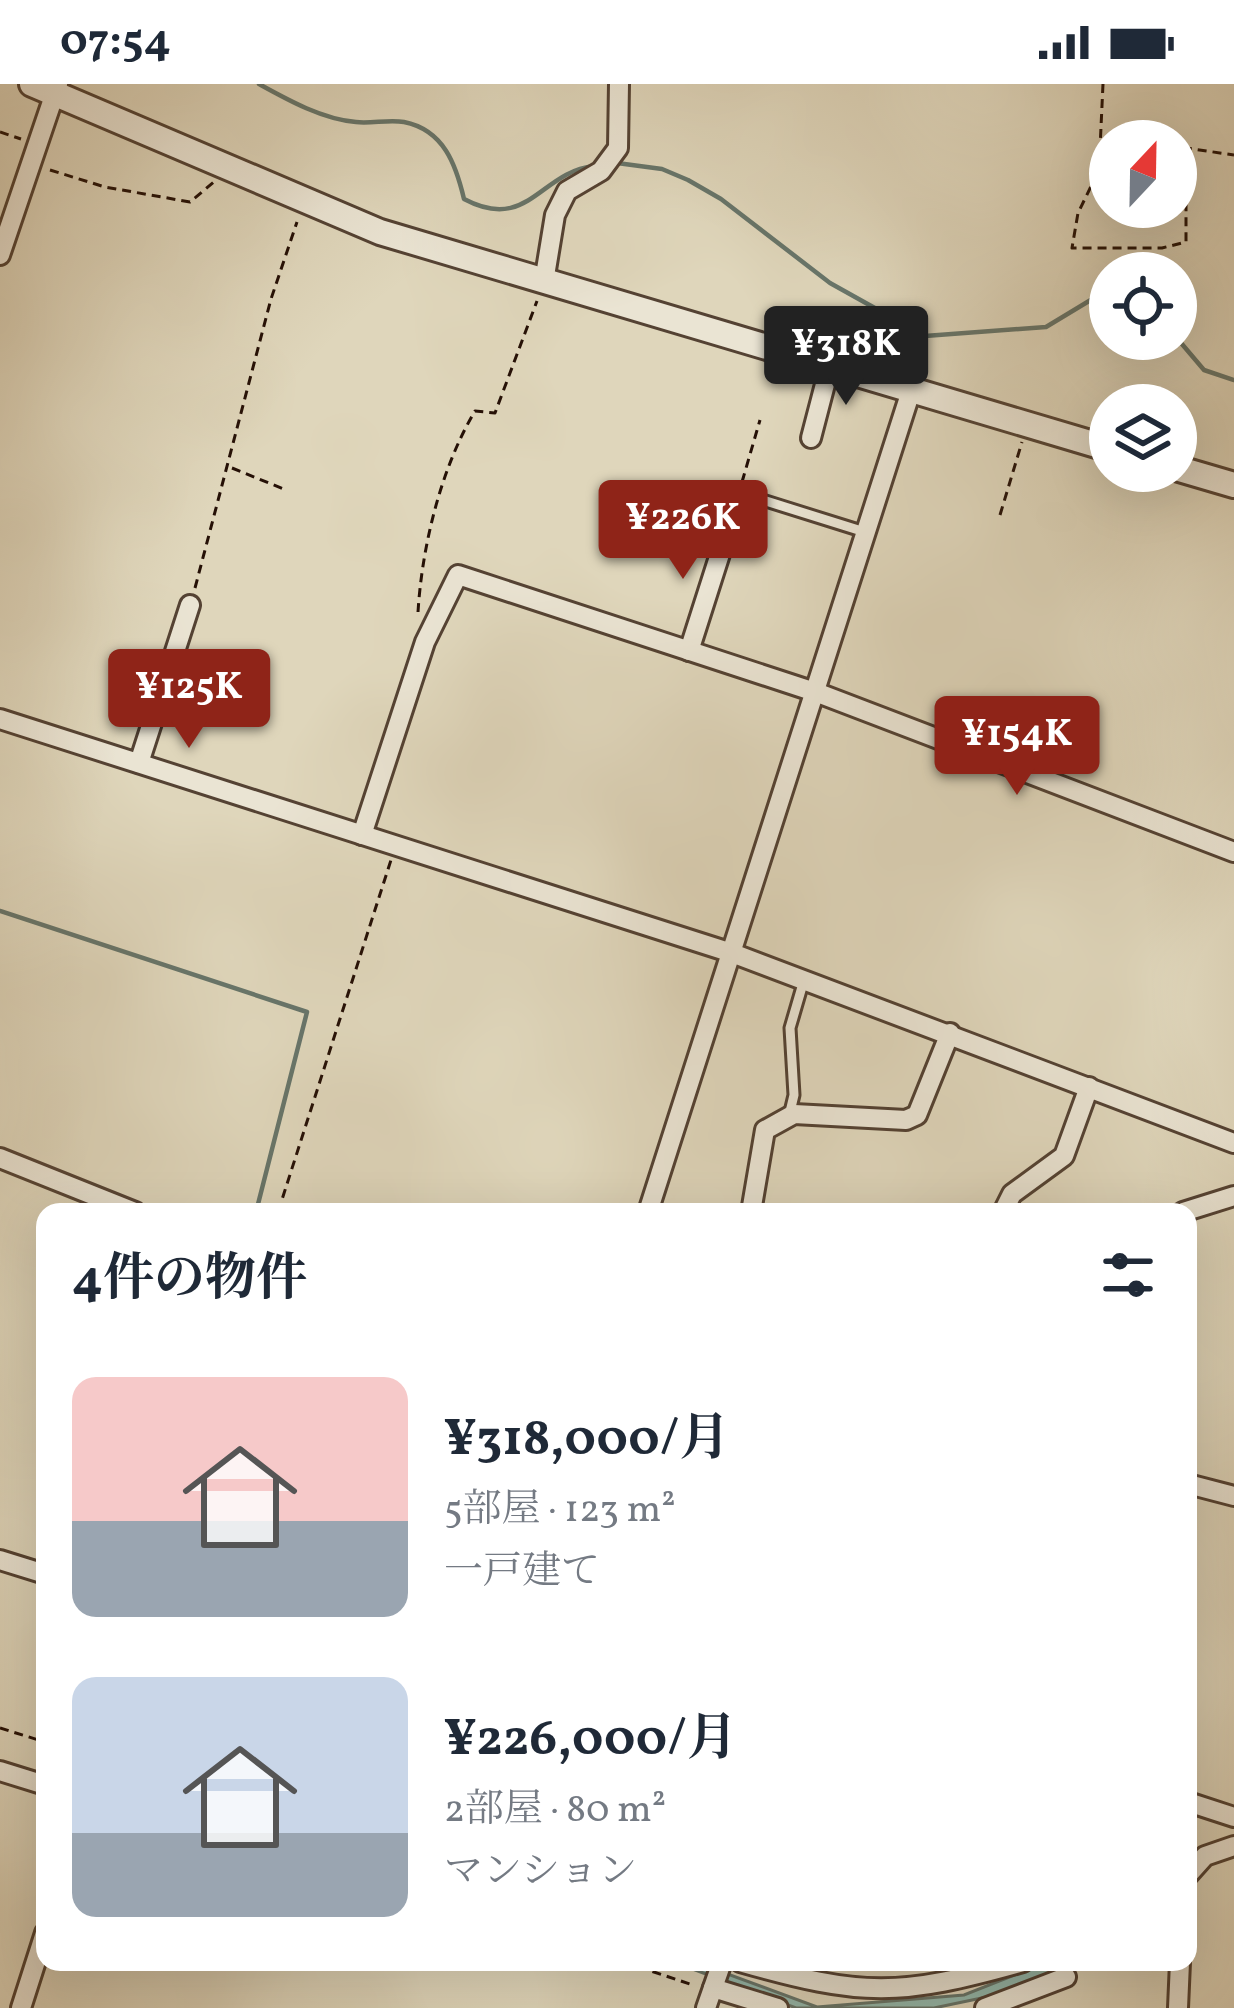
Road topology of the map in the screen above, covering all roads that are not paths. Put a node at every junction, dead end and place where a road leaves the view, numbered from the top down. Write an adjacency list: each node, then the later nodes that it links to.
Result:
1 (619, 84): 4 (street)
2 (48, 88): 3 (street); 4 (street)
3 (0, 255)
4 (544, 282): 5 (street)
5 (830, 365): 6 (street); 7 (street)
6 (911, 391): 8 (street); 13 (street)
7 (811, 438)
8 (1089, 443)
9 (1197, 474): 10 (street)
10 (1234, 485)
11 (673, 514): 12 (street)
12 (725, 531): 13 (lane); 15 (street)
13 (868, 533): 16 (street)
14 (190, 605): 18 (street)
15 (689, 651): 16 (street); 19 (street)
16 (818, 693): 20 (street); 21 (street)
17 (0, 719): 18 (street)
18 (139, 763): 19 (street)
19 (362, 835): 21 (street)
20 (1234, 852)
21 (732, 953): 22 (street); 30 (street)
22 (804, 978): 23 (street); 25 (lane)
23 (950, 1034): 24 (street); 25 (street)
24 (1089, 1088): 26 (street); 32 (street)
25 (789, 1116): 31 (street)
26 (1234, 1143)
27 (0, 1159): 29 (street)
28 (1234, 1196): 33 (street)
29 (112, 1203)
30 (651, 1203)
31 (753, 1203)
32 (1007, 1203)
33 (1197, 1208)
34 (1197, 1486): 35 (street)
35 (1234, 1496)
36 (0, 1560): 37 (street)
37 (36, 1571)
38 (0, 1772): 39 (street)
39 (36, 1782)
40 (1197, 1805): 41 (street)
41 (1234, 1817)
42 (1234, 1846): 43 (street)
43 (1197, 1864)
44 (36, 1962): 50 (street)
45 (772, 1971): 46 (street)
46 (991, 1971)
47 (1180, 1971): 53 (street)
48 (1066, 1977): 52 (street)
49 (710, 1996): 51 (street)
50 (21, 2008)
51 (778, 2008)
52 (985, 2008)
53 (1178, 2008)

